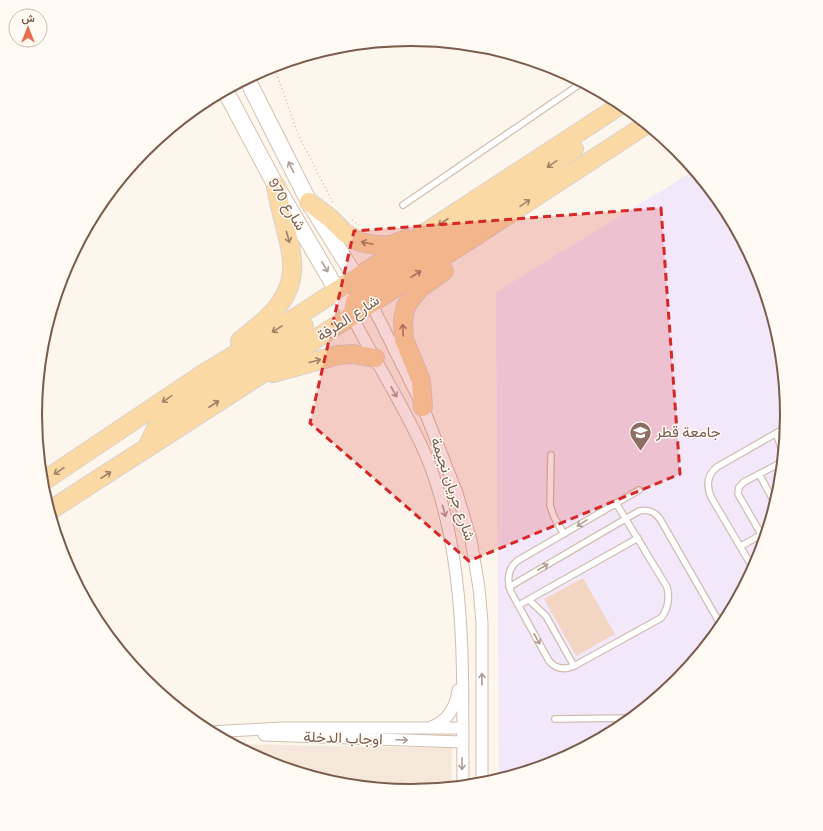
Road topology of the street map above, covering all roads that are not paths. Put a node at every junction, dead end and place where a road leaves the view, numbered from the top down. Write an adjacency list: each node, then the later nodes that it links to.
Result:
1 (249, 83): 8 (main road, شارع 970, one-way to 1)
2 (578, 86): 9 (lane)
3 (229, 95): 7 (main road, شارع 970)
4 (616, 108): 11 (main road, شارع الطرفة, one-way to 11)
5 (625, 114): 12 (main road, one-way to 12)
6 (642, 127): 10 (main road, شارع الطرفة, one-way to 6)
7 (276, 186): 13 (main road, شارع 970, one-way to 13); 16 (main road, one-way to 16)
8 (309, 202): 11 (main road, one-way to 8); 12 (main road, شارع 970)
9 (403, 205)
10 (477, 235): 12 (main road, شارع الطرفة, one-way to 10); 18 (main road, one-way to 10)
11 (418, 237): 12 (main road, شارع الطرفة)
12 (363, 291): 13 (main road); 14 (main road); 18 (street, شارع جريان نجيمة)
13 (340, 295): 14 (main road, شارع 970); 16 (main road, شارع الطرفة, one-way to 16); 22 (main road)
14 (352, 316): 15 (street, شارع جريان نجيمة); 17 (main road, شارع الطرفة)
15 (375, 358): 17 (main road, one-way to 15); 41 (street, شارع جريان نجيمة, one-way to 41)
16 (203, 374): 26 (main road, شارع الطرفة, one-way to 26)
17 (251, 380): 22 (main road, شارع الطرفة, one-way to 17)
18 (423, 407): 50 (street, شارع جريان نجيمة, one-way to 18)
19 (780, 431): 20 (lane)
20 (776, 433): 21 (lane); 35 (lane)
21 (780, 444)
22 (147, 448): 30 (main road, شارع الطرفة, one-way to 22)
23 (552, 455): 32 (lane)
24 (778, 464): 25 (lane)
25 (759, 474): 28 (lane); 33 (lane)
26 (47, 478)
27 (639, 490): 29 (lane)
28 (772, 497)
29 (616, 503): 31 (lane); 32 (lane, one-way to 32)
30 (54, 508)
31 (626, 519): 34 (lane); 37 (lane, one-way to 31); 40 (lane)
32 (564, 534): 37 (lane)
33 (761, 534): 35 (lane)
34 (638, 538): 38 (lane); 42 (lane)
35 (740, 546): 36 (lane)
36 (750, 563)
37 (509, 587): 39 (lane)
38 (529, 600): 39 (lane); 42 (lane)
39 (519, 605): 42 (lane, one-way to 42)
40 (719, 621)
41 (461, 626): 45 (street, شارع جريان نجيمة); 46 (street)
42 (574, 666)
43 (624, 718): 44 (lane)
44 (555, 719)
45 (462, 728): 46 (street, اوجاب الدخلة); 49 (street, شارع جريان نجيمة)
46 (426, 729): 48 (street, اوجاب الدخلة)
47 (220, 731): 48 (street, اوجاب الدخلة)
48 (224, 731): 49 (street, اوجاب الدخلة, one-way to 49)
49 (462, 742): 51 (street, شارع جريان نجيمة, one-way to 51)
50 (482, 778)
51 (462, 782)

